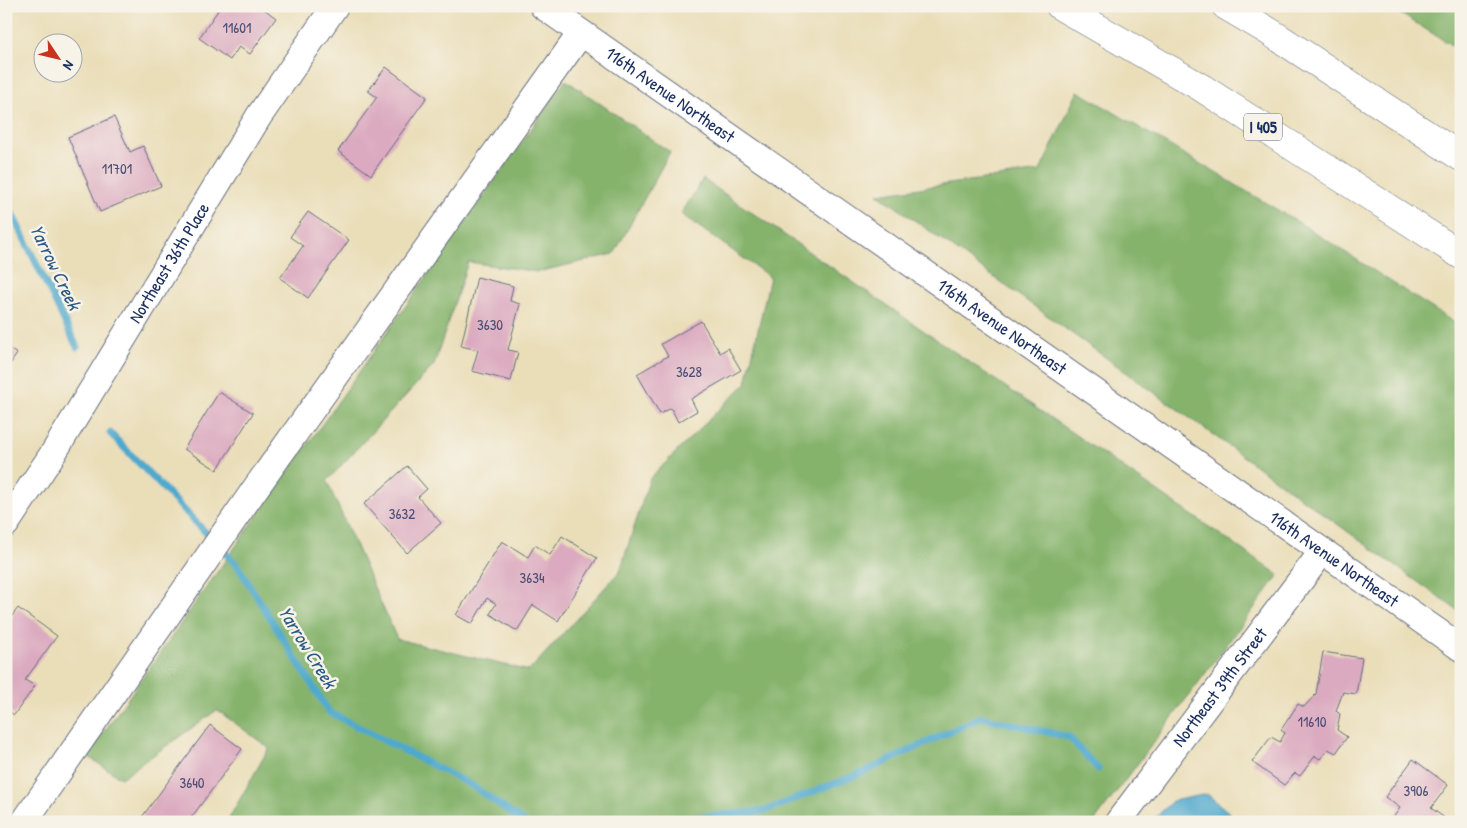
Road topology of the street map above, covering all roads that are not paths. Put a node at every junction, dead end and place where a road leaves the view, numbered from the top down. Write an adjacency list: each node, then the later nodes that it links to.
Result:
1 (336, 6): 8 (street, Northeast 36th Place)
2 (543, 6): 5 (street, 116th Avenue Northeast)
3 (1060, 6): 7 (highway, I 405)
4 (1226, 6): 6 (highway)
5 (581, 33): 9 (street, 116th Avenue Northeast); 11 (street)
6 (1461, 157)
7 (1461, 254)
8 (6, 524)
9 (1322, 552): 10 (street, 116th Avenue Northeast); 12 (street, Northeast 39th Street)
10 (1461, 648)
11 (24, 822)
12 (1118, 822)

